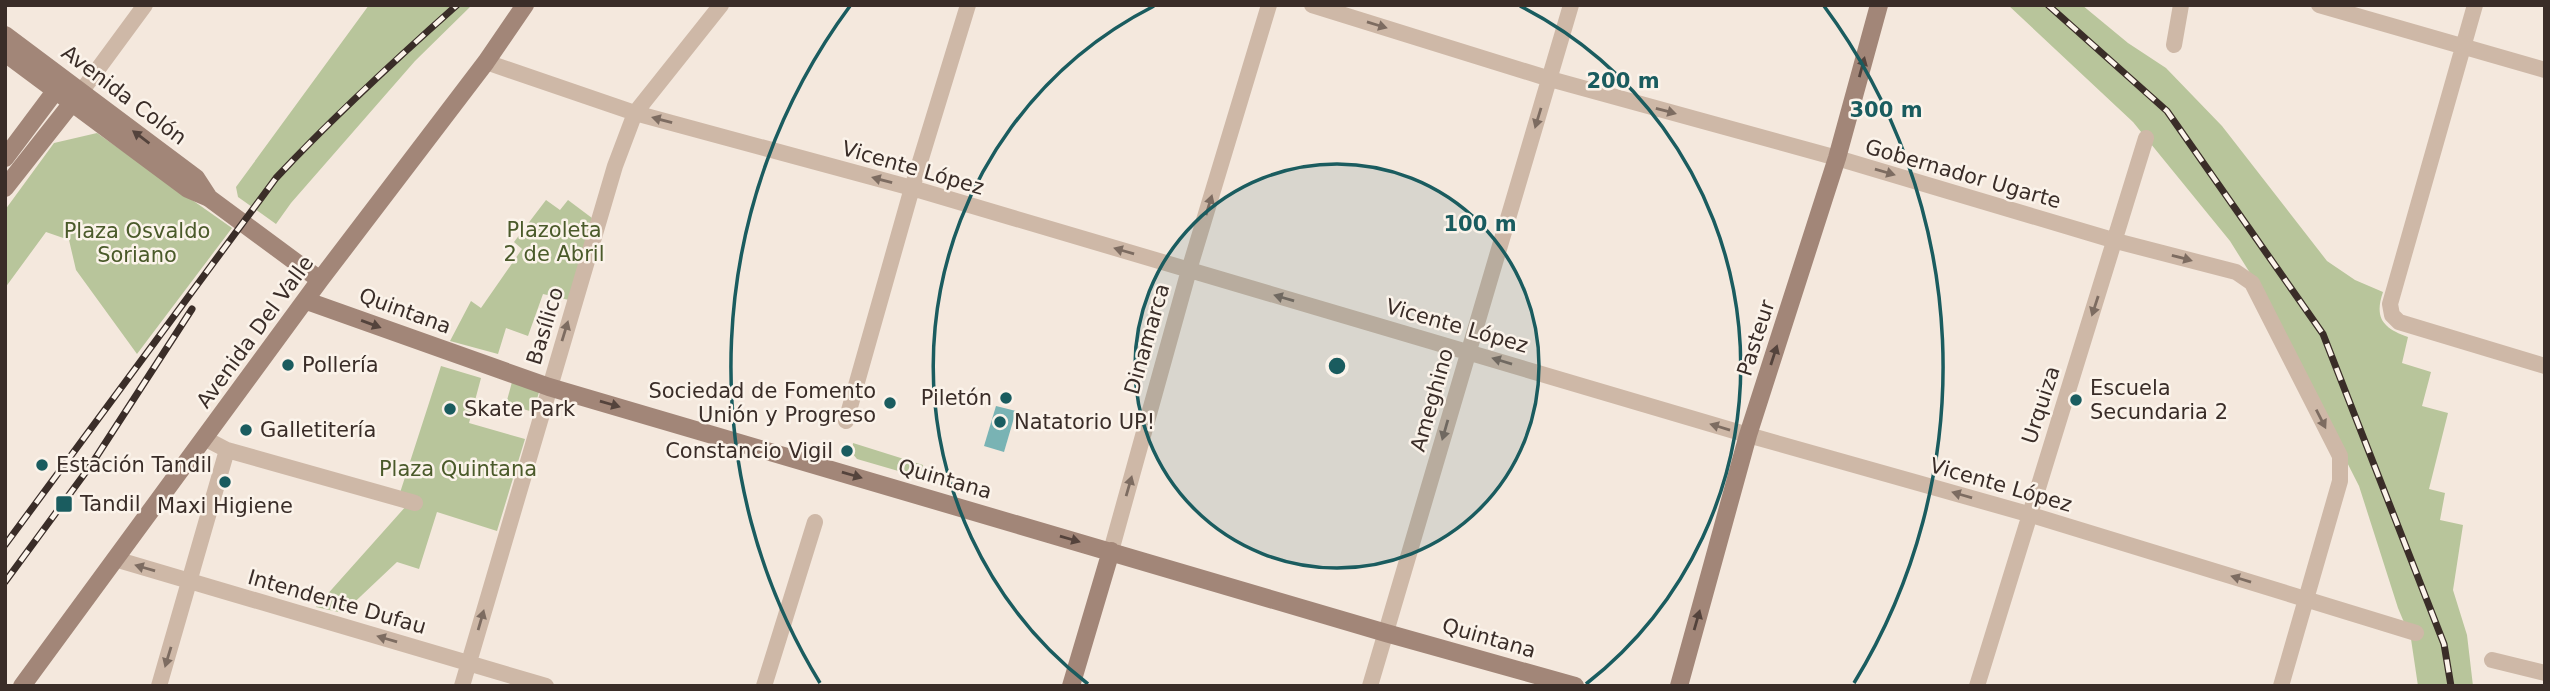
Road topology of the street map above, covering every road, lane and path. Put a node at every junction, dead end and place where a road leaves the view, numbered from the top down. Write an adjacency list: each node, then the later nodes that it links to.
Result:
1 (145, 5): 20 (street)
2 (525, 5): 16 (street, Avenida Del Valle)
3 (721, 5): 21 (street, Basílico)
4 (968, 5): 26 (street)
5 (1269, 5): 28 (street, Dinamarca, one-way to 5)
6 (1312, 5): 18 (street, Gobernador Ugarte, one-way to 18)
7 (1571, 5): 18 (street, Ameghino)
8 (1879, 5): 24 (street, Pasteur, one-way to 8)
9 (2181, 5): 13 (street)
10 (2319, 5): 14 (street)
11 (2475, 5): 14 (street)
12 (5, 35): 19 (street, Avenida Colón)
13 (2174, 45)
14 (2463, 47): 17 (street); 32 (street)
15 (5, 53): 19 (street, Avenida Colón)
16 (486, 62): 21 (street, Vicente López); 29 (street, Avenida Del Valle)
17 (2545, 70)
18 (1550, 79): 24 (street, Gobernador Ugarte, one-way to 24); 31 (street, Ameghino, one-way to 31)
19 (60, 85): 20 (street, Avenida Colón); 23 (street)
20 (76, 97): 25 (street); 29 (street, Avenida Colón)
21 (635, 113): 26 (street, Vicente López, one-way to 21); 33 (street, Basílico, one-way to 21)
22 (2146, 138): 27 (street, Urquiza)
23 (5, 158)
24 (1837, 158): 27 (street, Gobernador Ugarte, one-way to 27); 35 (street, Pasteur, one-way to 24)
25 (5, 188)
26 (912, 188): 28 (street, Vicente López, one-way to 26); 34 (street)
27 (2116, 241): 39 (street, Urquiza, one-way to 39); 44 (street, Gobernador Ugarte, one-way to 44)
28 (1189, 270): 31 (street, Vicente López, one-way to 28); 41 (street, Dinamarca, one-way to 28)
29 (320, 281): 30 (street, Avenida Del Valle)
30 (307, 301): 33 (street, Quintana, one-way to 33); 36 (street, Avenida Del Valle)
31 (1468, 351): 35 (street, Vicente López, one-way to 31); 45 (street, Ameghino, one-way to 45)
32 (2545, 366)
33 (549, 387): 41 (street, Quintana, one-way to 41); 48 (street, Basílico, one-way to 33)
34 (846, 421)
35 (1748, 435): 39 (street, Vicente López, one-way to 35); 58 (street, Pasteur, one-way to 35)
36 (204, 439): 37 (street); 42 (street, Avenida Del Valle)
37 (227, 450): 38 (street); 43 (street)
38 (415, 503)
39 (2028, 514): 44 (street, Vicente López, one-way to 39); 59 (street, Urquiza)
40 (815, 522): 54 (street)
41 (1111, 551): 45 (street, Quintana); 55 (street, Dinamarca)
42 (115, 559): 43 (street, Intendente Dufau, one-way to 42); 50 (street, Avenida Del Valle)
43 (191, 581): 48 (street, Intendente Dufau, one-way to 43); 51 (street, one-way to 51)
44 (2306, 599): 46 (street, Vicente López); 60 (street)
45 (1386, 633): 56 (street, Ameghino); 57 (street, Quintana)
46 (2416, 633)
47 (2492, 660): 49 (street)
48 (468, 663): 52 (street, Basílico); 53 (street, Intendente Dufau)
49 (2545, 673)
50 (22, 686)
51 (159, 686)
52 (462, 686)
53 (547, 686)
54 (764, 686)
55 (1071, 686)
56 (1370, 686)
57 (1575, 686)
58 (1679, 686)
59 (1977, 686)
60 (2281, 686)

